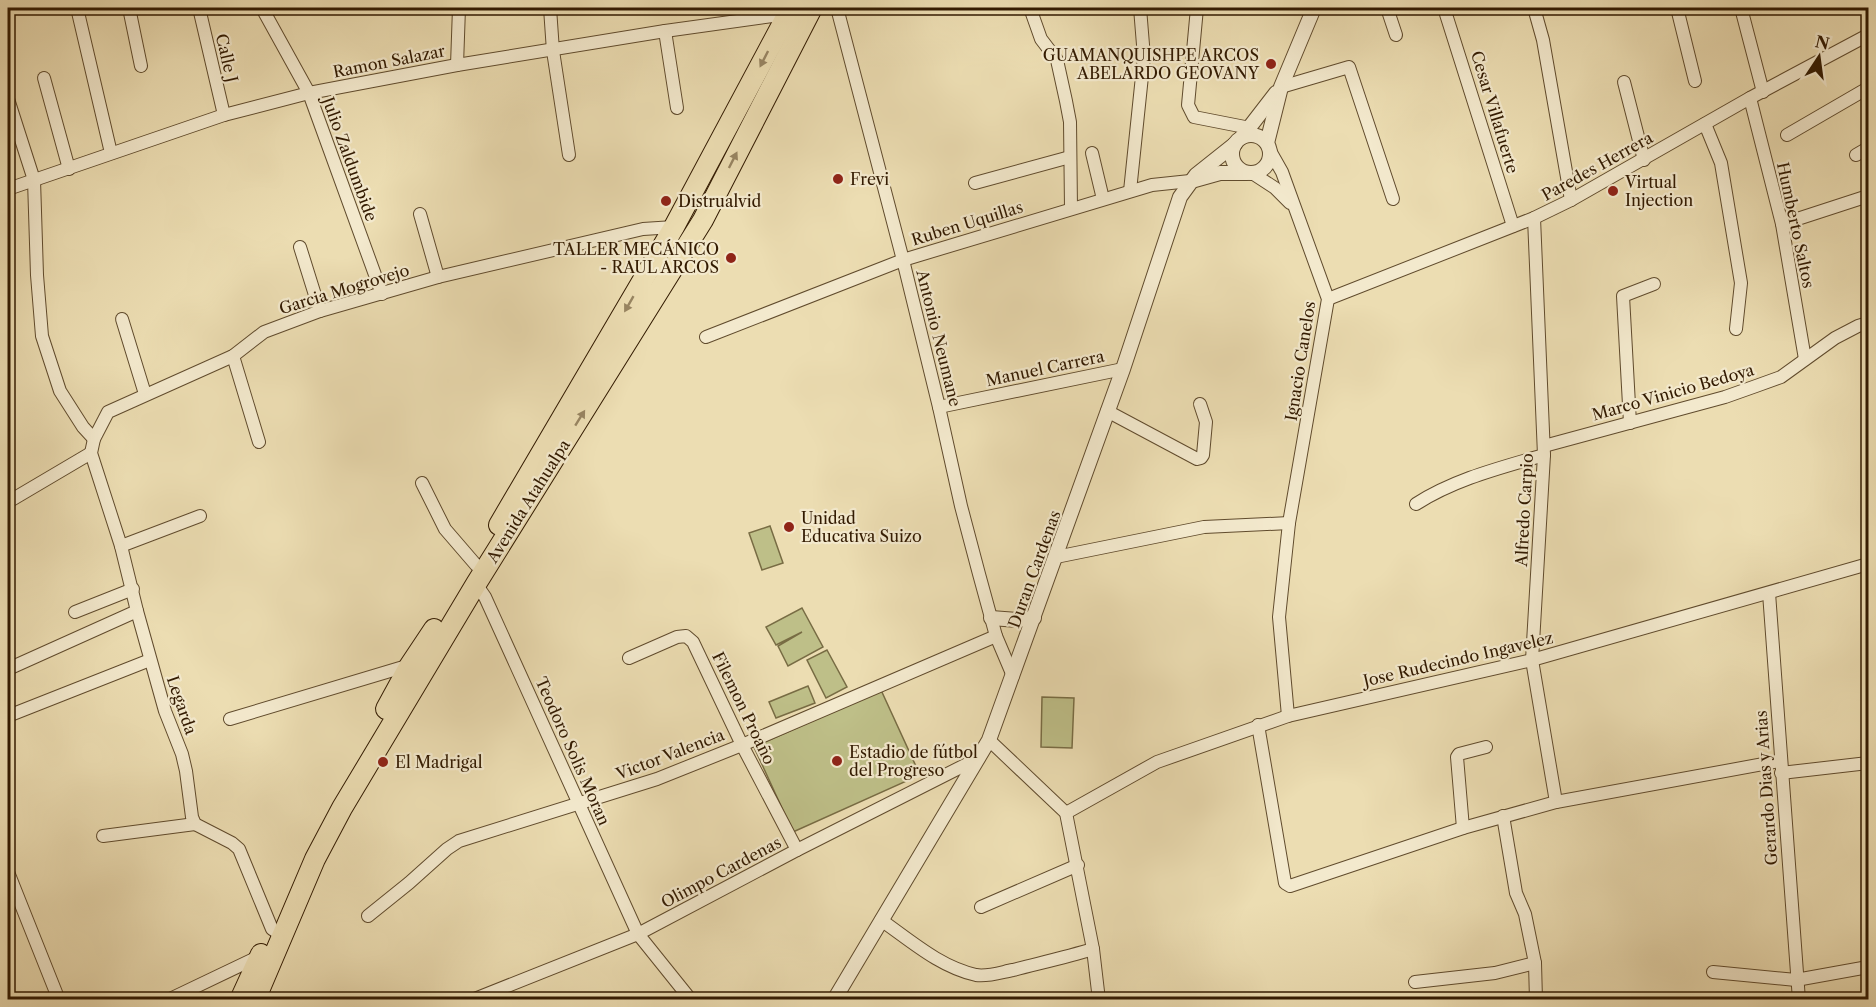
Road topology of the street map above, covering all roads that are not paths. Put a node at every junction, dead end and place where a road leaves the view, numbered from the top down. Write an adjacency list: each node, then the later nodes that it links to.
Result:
1 (77, 8): 41 (street)
2 (129, 8): 24 (street)
3 (199, 8): 35 (street, Calle J)
4 (262, 8): 31 (street, Julio Zaldumbide)
5 (459, 8): 23 (street)
6 (550, 8): 22 (street)
7 (812, 8): 96 (highway, Avenida Atahualpa, one-way to 7)
8 (837, 8): 66 (street, Antonio Neumane)
9 (1030, 8): 45 (street)
10 (1140, 8): 53 (street)
11 (1197, 8): 38 (street)
12 (1314, 8): 28 (street)
13 (1387, 8): 20 (street)
14 (1444, 8): 63 (street, Cesar Villafuerte)
15 (1534, 8): 57 (street)
16 (1677, 8): 26 (street)
17 (1741, 8): 30 (street)
18 (789, 11): 19 (street, Ramon Salazar); 64 (highway, Avenida Atahualpa, one-way to 64)
19 (665, 32): 22 (street, Ramon Salazar); 34 (street)
20 (1396, 35)
21 (1869, 35): 30 (street, Paredes Herrera)
22 (553, 51): 23 (street, Ramon Salazar); 44 (street)
23 (457, 65): 31 (street, Ramon Salazar)
24 (141, 66)
25 (45, 78): 47 (street)
26 (1695, 81)
27 (1623, 82): 46 (street)
28 (1281, 87): 38 (street); 39 (street); 56 (street)
29 (1869, 88): 37 (street)
30 (1763, 92): 32 (street, Paredes Herrera)
31 (309, 93): 35 (street, Ramon Salazar); 69 (street, Julio Zaldumbide)
32 (1750, 98): 36 (street, Paredes Herrera); 62 (street, Humberto Saltos)
33 (8, 99): 49 (street)
34 (677, 108)
35 (224, 115): 41 (street, Ramon Salazar)
36 (1705, 124): 46 (street, Paredes Herrera); 74 (street)
37 (1787, 135)
38 (1242, 136): 39 (street); 48 (street); 50 (street)
39 (1268, 146): 48 (street); 59 (street, Ignacio Canelos)
40 (1869, 148): 43 (street)
41 (111, 153): 47 (street, Ramon Salazar)
42 (1092, 153): 55 (street)
43 (1856, 155)
44 (569, 156)
45 (1070, 157): 51 (street); 58 (street)
46 (1644, 160): 57 (street, Paredes Herrera)
47 (69, 169): 49 (street, Ramon Salazar)
48 (1250, 173): 50 (street); 59 (street, Ignacio Canelos)
49 (34, 180): 52 (street, Ramon Salazar); 84 (street)
50 (1190, 181): 53 (street, Ruben Uquillas); 78 (street, Duran Cardenas)
51 (975, 183)
52 (8, 189)
53 (1130, 191): 55 (street, Ruben Uquillas)
54 (1869, 196): 62 (street)
55 (1103, 199): 58 (street, Ruben Uquillas)
56 (1393, 199)
57 (1571, 200): 61 (street, Paredes Herrera)
58 (1071, 208): 66 (street, Ruben Uquillas)
59 (1295, 208): 70 (street, Ignacio Canelos)
60 (420, 214): 67 (street)
61 (1534, 218): 63 (street, Paredes Herrera); 86 (street, Alfredo Carpio)
62 (1782, 224): 77 (street, Humberto Saltos)
63 (1513, 226): 70 (street, Paredes Herrera)
64 (674, 227): 67 (street, Garcia Mogrovejo); 96 (highway, Avenida Atahualpa, one-way to 96)
65 (300, 247): 71 (street)
66 (903, 260): 75 (street, Ruben Uquillas); 81 (street, Antonio Neumane)
67 (438, 278): 69 (street, Garcia Mogrovejo)
68 (1654, 284): 83 (street)
69 (382, 294): 71 (street, Garcia Mogrovejo)
70 (1328, 298): 92 (street, Ignacio Canelos)
71 (320, 311): 76 (street, Garcia Mogrovejo)
72 (122, 319): 79 (street)
73 (1869, 324): 77 (street, Marco Vinicio Bedoya)
74 (1736, 329)
75 (706, 338)
76 (233, 356): 79 (street, Garcia Mogrovejo); 85 (street)
77 (1805, 359): 83 (street, Marco Vinicio Bedoya)
78 (1123, 369): 81 (street, Manuel Carrera); 82 (street, Duran Cardenas)
79 (145, 394): 84 (street, Garcia Mogrovejo)
80 (1200, 404): 82 (street)
81 (939, 408): 101 (street, Antonio Neumane)
82 (1107, 411): 94 (street, Duran Cardenas)
83 (1630, 423): 86 (street, Marco Vinicio Bedoya)
84 (94, 439): 87 (street, Garcia Mogrovejo)
85 (259, 442)
86 (1544, 451): 90 (street, Marco Vinicio Bedoya); 106 (street, Alfredo Carpio)
87 (91, 453): 89 (street); 93 (street, Legarda)
88 (422, 483): 96 (street, Teodoro Solis Moran)
89 (8, 502)
90 (1416, 504)
91 (200, 516): 93 (street)
92 (1289, 523): 94 (street); 111 (street, Ignacio Canelos)
93 (121, 546): 97 (street, Legarda)
94 (1056, 557): 102 (street, Duran Cardenas)
95 (1869, 564): 98 (street, Jose Rudecindo Ingavelez)
96 (476, 575): 107 (highway, Avenida Atahualpa); 121 (street, Teodoro Solis Moran); 133 (highway, Avenida Atahualpa)
97 (132, 589): 99 (street, Legarda); 100 (street)
98 (1769, 593): 106 (street, Jose Rudecindo Ingavelez); 119 (street, Gerardo Dias y Arias)
99 (137, 611): 105 (street, Legarda); 108 (street)
100 (75, 612)
101 (991, 618): 102 (street); 103 (street, Antonio Neumane)
102 (1034, 618): 109 (street, Duran Cardenas)
103 (996, 636): 109 (street, Antonio Neumane); 115 (street, Victor Valencia)
104 (630, 658): 115 (street, Filemon Proaño)
105 (150, 660): 110 (street); 124 (street, Legarda)
106 (1532, 660): 111 (street, Jose Rudecindo Ingavelez); 120 (street, Alfredo Carpio)
107 (410, 665): 112 (street); 133 (highway, Avenida Atahualpa)
108 (8, 669)
109 (1013, 675): 114 (street, Duran Cardenas)
110 (8, 716)
111 (1288, 716): 113 (street, Jose Rudecindo Ingavelez)
112 (230, 719)
113 (1258, 725): 122 (street, Jose Rudecindo Ingavelez); 125 (street)
114 (989, 740): 117 (street, Duran Cardenas); 122 (street)
115 (742, 745): 121 (street, Victor Valencia); 127 (street, Filemon Proaño)
116 (1486, 747): 125 (street)
117 (979, 758): 127 (street, Olimpo Cardenas); 132 (street, Duran Cardenas)
118 (1869, 763): 119 (street)
119 (1781, 767): 120 (street); 140 (street, Gerardo Dias y Arias)
120 (1556, 802): 123 (street)
121 (579, 804): 131 (street, Victor Valencia); 134 (street, Teodoro Solis Moran)
122 (1066, 813): 128 (street)
123 (1503, 816): 125 (street); 137 (street)
124 (195, 824): 126 (street); 133 (street)
125 (1463, 828)
126 (103, 836)
127 (797, 850): 134 (street, Olimpo Cardenas)
128 (1078, 865): 130 (street); 135 (street)
129 (8, 872): 142 (street)
130 (981, 907)
131 (368, 916)
132 (881, 920): 135 (street); 148 (street, Duran Cardenas)
133 (278, 932): 136 (highway, Avenida Atahualpa); 145 (highway, Avenida Atahualpa)
134 (638, 934): 146 (street, Olimpo Cardenas); 147 (street, Teodoro Solis Moran)
135 (1093, 949): 149 (street)
136 (260, 956): 143 (street); 144 (highway, Avenida Atahualpa)
137 (1535, 963): 141 (street); 150 (street)
138 (1869, 967): 140 (street)
139 (1713, 972): 140 (street)
140 (1796, 980): 151 (street, Gerardo Dias y Arias)
141 (1415, 982)
142 (59, 999)
143 (168, 999)
144 (240, 999)
145 (255, 999)
146 (472, 999)
147 (691, 999)
148 (834, 999)
149 (1099, 999)
150 (1536, 999)
151 (1799, 999)

